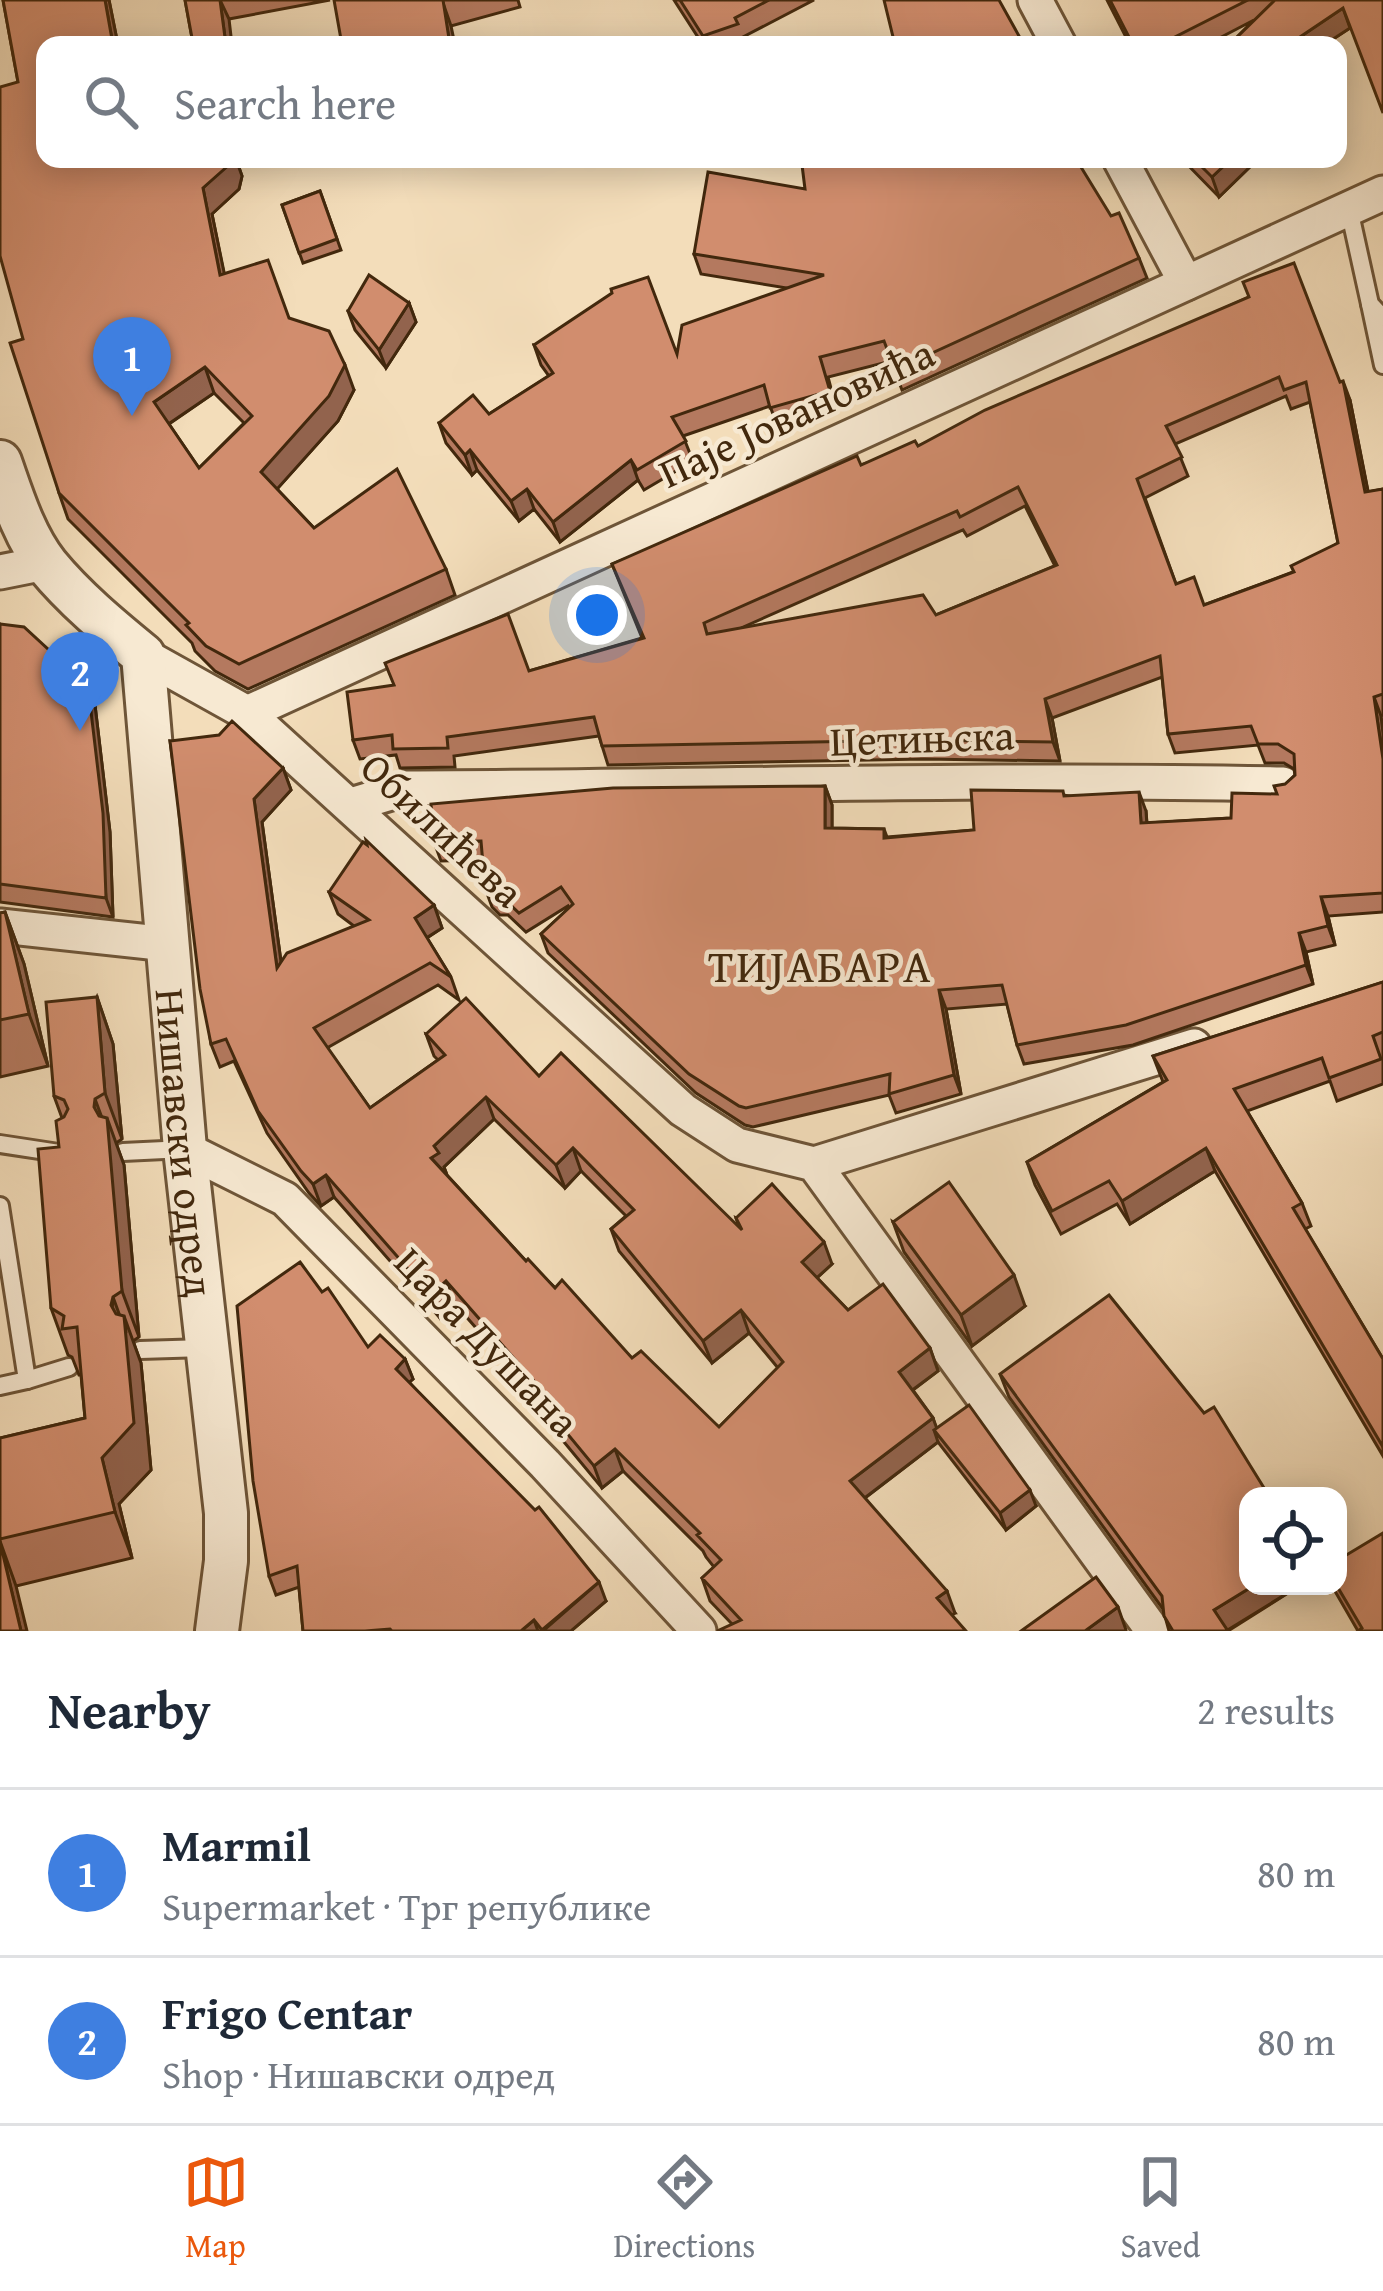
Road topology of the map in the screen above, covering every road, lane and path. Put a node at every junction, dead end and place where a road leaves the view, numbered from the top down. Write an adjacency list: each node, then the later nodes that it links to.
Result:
1 (1036, 0): 2 (street)
2 (1055, 36)
3 (1125, 168): 6 (street)
4 (1383, 193): 5 (street, Паје Јовановића)
5 (1349, 209): 6 (street, Паје Јовановића); 7 (lane)
6 (1186, 283): 14 (street, Паје Јовановића)
7 (1370, 304): 8 (lane); 9 (lane)
8 (1383, 318)
9 (1383, 365)
10 (0, 462): 11 (street)
11 (44, 562): 12 (street); 13 (street)
12 (0, 572)
13 (143, 655): 14 (street, Обилићева); 18 (street, Нишавски одред)
14 (247, 713): 16 (street, Обилићева)
15 (1282, 784): 16 (street, Цетињска)
16 (351, 806): 24 (street, Обилићева)
17 (0, 926): 18 (street)
18 (168, 944): 21 (street, Нишавски одред)
19 (1228, 1035): 24 (street)
20 (0, 1144): 23 (lane)
21 (185, 1149): 22 (lane); 26 (street, Нишавски одред); 31 (street, Цара Душана)
22 (123, 1152)
23 (72, 1155)
24 (814, 1164): 33 (street)
25 (0, 1206): 29 (lane)
26 (207, 1348): 27 (lane); 32 (street, Нишавски одред)
27 (140, 1350)
28 (69, 1367): 29 (lane)
29 (27, 1380): 30 (lane)
30 (0, 1386)
31 (693, 1630)
32 (217, 1631)
33 (1153, 1631)

